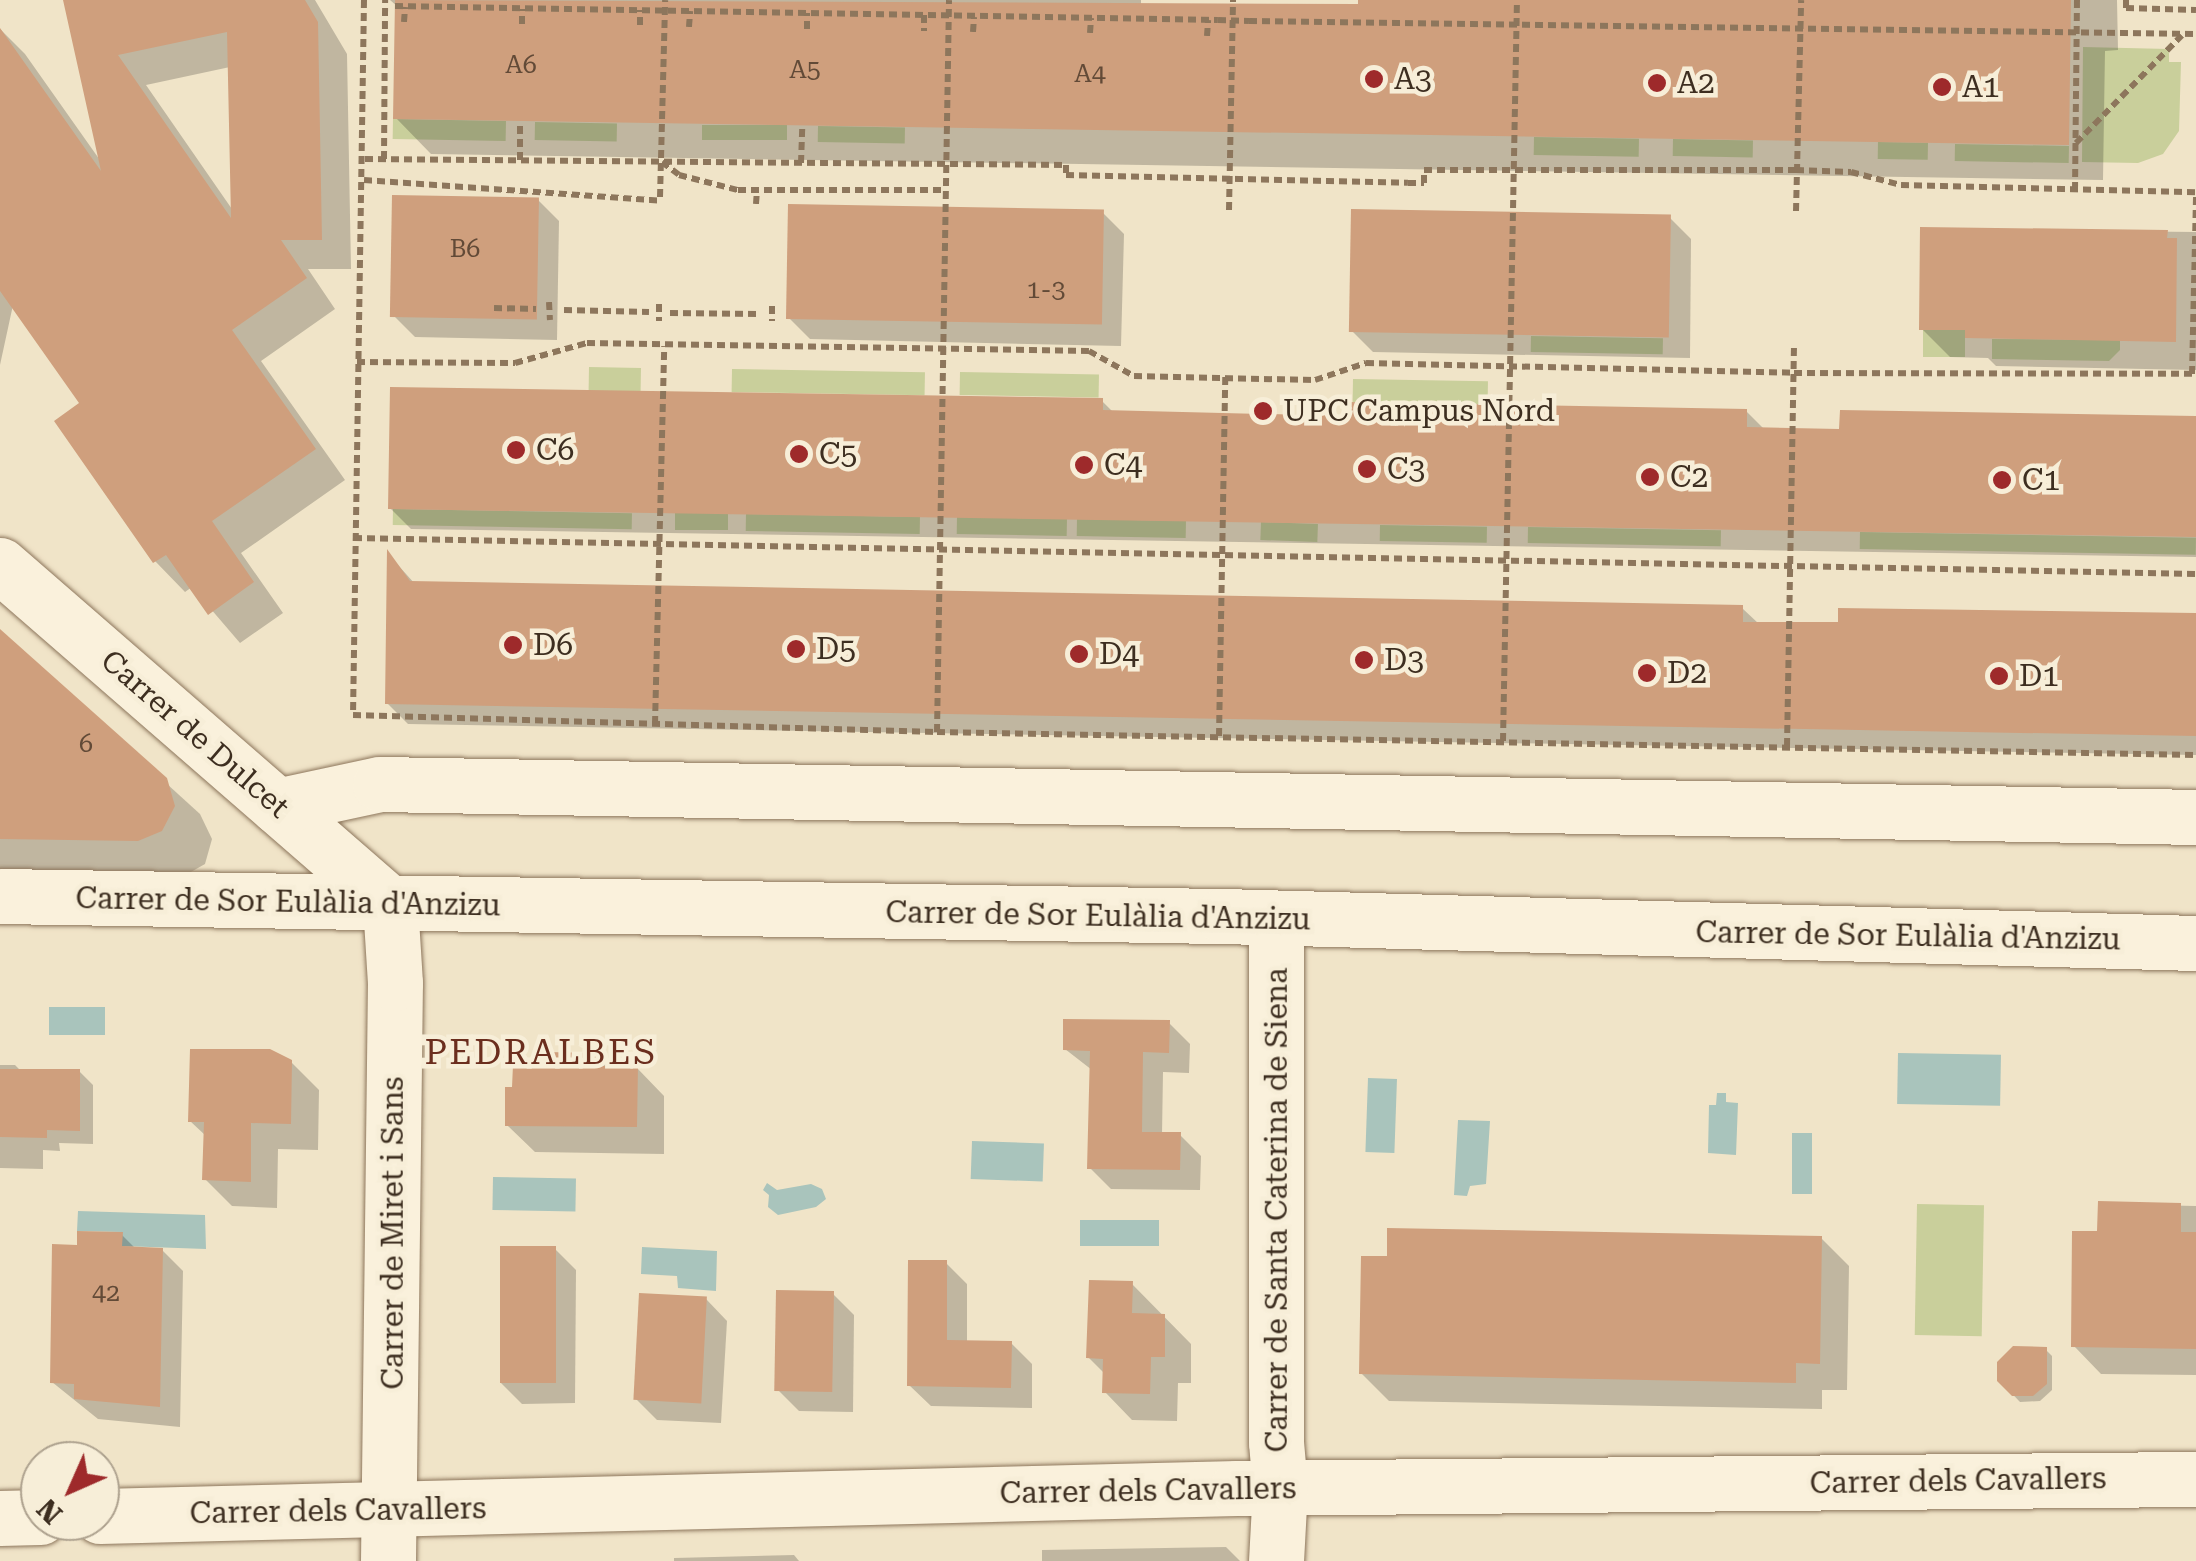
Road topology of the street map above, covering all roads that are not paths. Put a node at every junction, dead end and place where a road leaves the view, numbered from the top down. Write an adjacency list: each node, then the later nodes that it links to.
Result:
1 (0, 565): 2 (street, Carrer de Dulcet)
2 (277, 806): 3 (street); 5 (street, Carrer de Dulcet)
3 (2196, 817)
4 (0, 896): 5 (street, Carrer de Sor Eulàlia d'Anzizu)
5 (390, 904): 6 (street, Carrer de Sor Eulàlia d'Anzizu); 11 (street, Carrer de Miret i Sans)
6 (1276, 918): 7 (street, Carrer de Sor Eulàlia d'Anzizu); 9 (street, Carrer de Santa Caterina de Siena)
7 (2196, 943)
8 (2196, 1479): 9 (street, Carrer dels Cavallers)
9 (1280, 1488): 11 (street, Carrer dels Cavallers); 12 (street, Carrer de Santa Caterina de Siena)
10 (120, 1517): 11 (street, Carrer dels Cavallers)
11 (389, 1536)
12 (1276, 1561)

